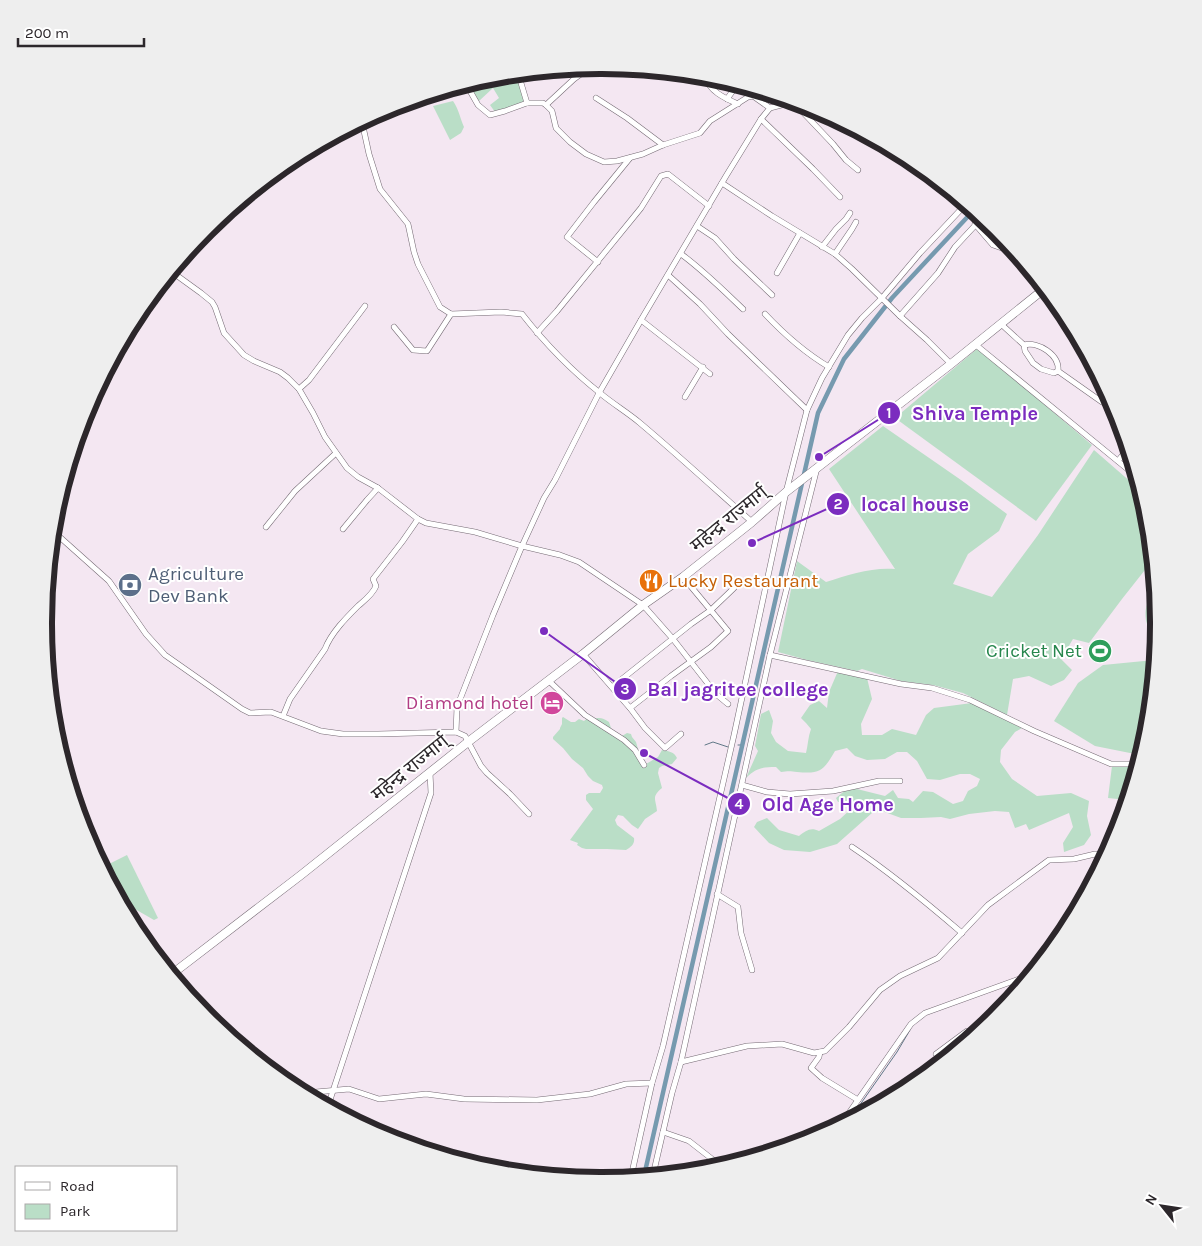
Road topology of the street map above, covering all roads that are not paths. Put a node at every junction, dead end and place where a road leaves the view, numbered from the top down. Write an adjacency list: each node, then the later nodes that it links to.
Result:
1 (579, 75): 9 (street)
2 (521, 80): 8 (street)
3 (709, 85): 7 (street)
4 (470, 91): 8 (street)
5 (733, 91): 7 (street)
6 (596, 98): 16 (street)
7 (727, 99): 10 (street)
8 (527, 103): 9 (street)
9 (546, 104): 17 (street)
10 (738, 104): 12 (street); 16 (street)
11 (780, 105): 12 (street)
12 (770, 108): 14 (street)
13 (804, 114): 18 (street)
14 (761, 119): 19 (street); 20 (street)
15 (363, 129): 41 (street)
16 (663, 145): 17 (street)
17 (630, 157): 32 (street)
18 (858, 170)
19 (722, 183): 21 (street); 27 (street)
20 (840, 197)
21 (709, 206): 26 (street); 32 (street)
22 (961, 210): 38 (street)
23 (850, 213): 28 (street)
24 (856, 222): 31 (street)
25 (975, 224): 29 (street); 43 (street)
26 (697, 226): 30 (street); 37 (street)
27 (800, 233): 28 (street); 33 (street)
28 (822, 247): 31 (street)
29 (1001, 248)
30 (681, 254): 34 (street); 40 (street)
31 (835, 254): 38 (street)
32 (598, 262): 47 (street)
33 (777, 273)
34 (668, 275): 44 (street); 59 (street)
35 (177, 276): 55 (street)
36 (1039, 293): 45 (highway, महेन्द्र राज्मार्ग्)
37 (772, 296)
38 (884, 299): 43 (street); 51 (street)
39 (364, 306): 55 (street)
40 (743, 309)
41 (451, 314): 46 (street); 47 (street)
42 (765, 314): 51 (street)
43 (900, 316): 50 (street)
44 (641, 320): 52 (street); 56 (street)
45 (1001, 324): 48 (highway, महेन्द्र राज्मार्ग्); 49 (street)
46 (394, 327)
47 (537, 334): 56 (street)
48 (976, 344): 50 (highway, महेन्द्र राज्मार्ग्); 62 (street)
49 (1024, 345): 53 (street); 53 (street)
50 (951, 364): 64 (highway, महेन्द्र राज्मार्ग्)
51 (829, 367): 59 (street)
52 (703, 368): 54 (street); 57 (street)
53 (1058, 371): 58 (street)
54 (710, 374)
55 (299, 389): 60 (street)
56 (599, 393): 68 (street); 72 (street)
57 (685, 396)
58 (1102, 402)
59 (807, 410): 66 (street)
60 (336, 453): 65 (street); 69 (street)
61 (1123, 455): 62 (street)
62 (1118, 461): 63 (street)
63 (1127, 468)
64 (815, 470): 66 (highway, महेन्द्र राज्मार्ग्); 79 (street)
65 (378, 488): 67 (street); 70 (street)
66 (789, 490): 68 (highway, महेन्द्र राज्मार्ग्); 106 (street)
67 (418, 519): 72 (street); 85 (street)
68 (752, 522): 73 (highway, महेन्द्र राज्मार्ग्)
69 (266, 527)
70 (343, 529)
71 (59, 537): 85 (street)
72 (522, 546): 75 (street); 86 (street)
73 (683, 577): 75 (highway, महेन्द्र राज्मार्ग्); 76 (street)
74 (734, 588): 76 (street)
75 (643, 605): 77 (street); 78 (highway, महेन्द्र राज्मार्ग्)
76 (710, 610): 77 (street); 80 (street)
77 (673, 639): 80 (street); 82 (street)
78 (583, 654): 81 (highway, महेन्द्र राज्मार्ग्); 82 (street)
79 (770, 655): 89 (street); 93 (street)
80 (690, 661): 83 (street); 84 (street)
81 (548, 680): 88 (highway, महेन्द्र राज्मार्ग्); 90 (street)
82 (612, 687): 84 (street)
83 (728, 704)
84 (630, 708): 87 (street)
85 (283, 716): 86 (street)
86 (456, 732): 88 (street)
87 (681, 734)
88 (468, 742): 91 (highway, महेन्द्र राज्मार्ग्); 94 (street)
89 (1131, 764)
90 (644, 765)
91 (430, 773): 99 (highway, महेन्द्र राज्मार्ग्); 107 (street)
92 (900, 781): 93 (street)
93 (742, 785): 97 (street)
94 (530, 814)
95 (852, 847): 98 (street)
96 (1098, 854): 98 (street)
97 (717, 894): 100 (street); 105 (street)
98 (962, 933): 103 (street)
99 (177, 970)
100 (752, 970)
101 (1018, 979): 110 (street)
102 (967, 1031): 104 (street)
103 (820, 1052): 105 (street); 110 (street)
104 (938, 1055)
105 (681, 1062): 112 (street)
106 (652, 1084): 107 (street); 115 (street)
107 (333, 1090): 108 (street); 109 (street)
108 (318, 1092)
109 (330, 1100)
110 (858, 1100): 111 (street)
111 (850, 1112)
112 (663, 1132): 113 (street); 114 (street)
113 (714, 1160)
114 (655, 1169)
115 (633, 1170)

